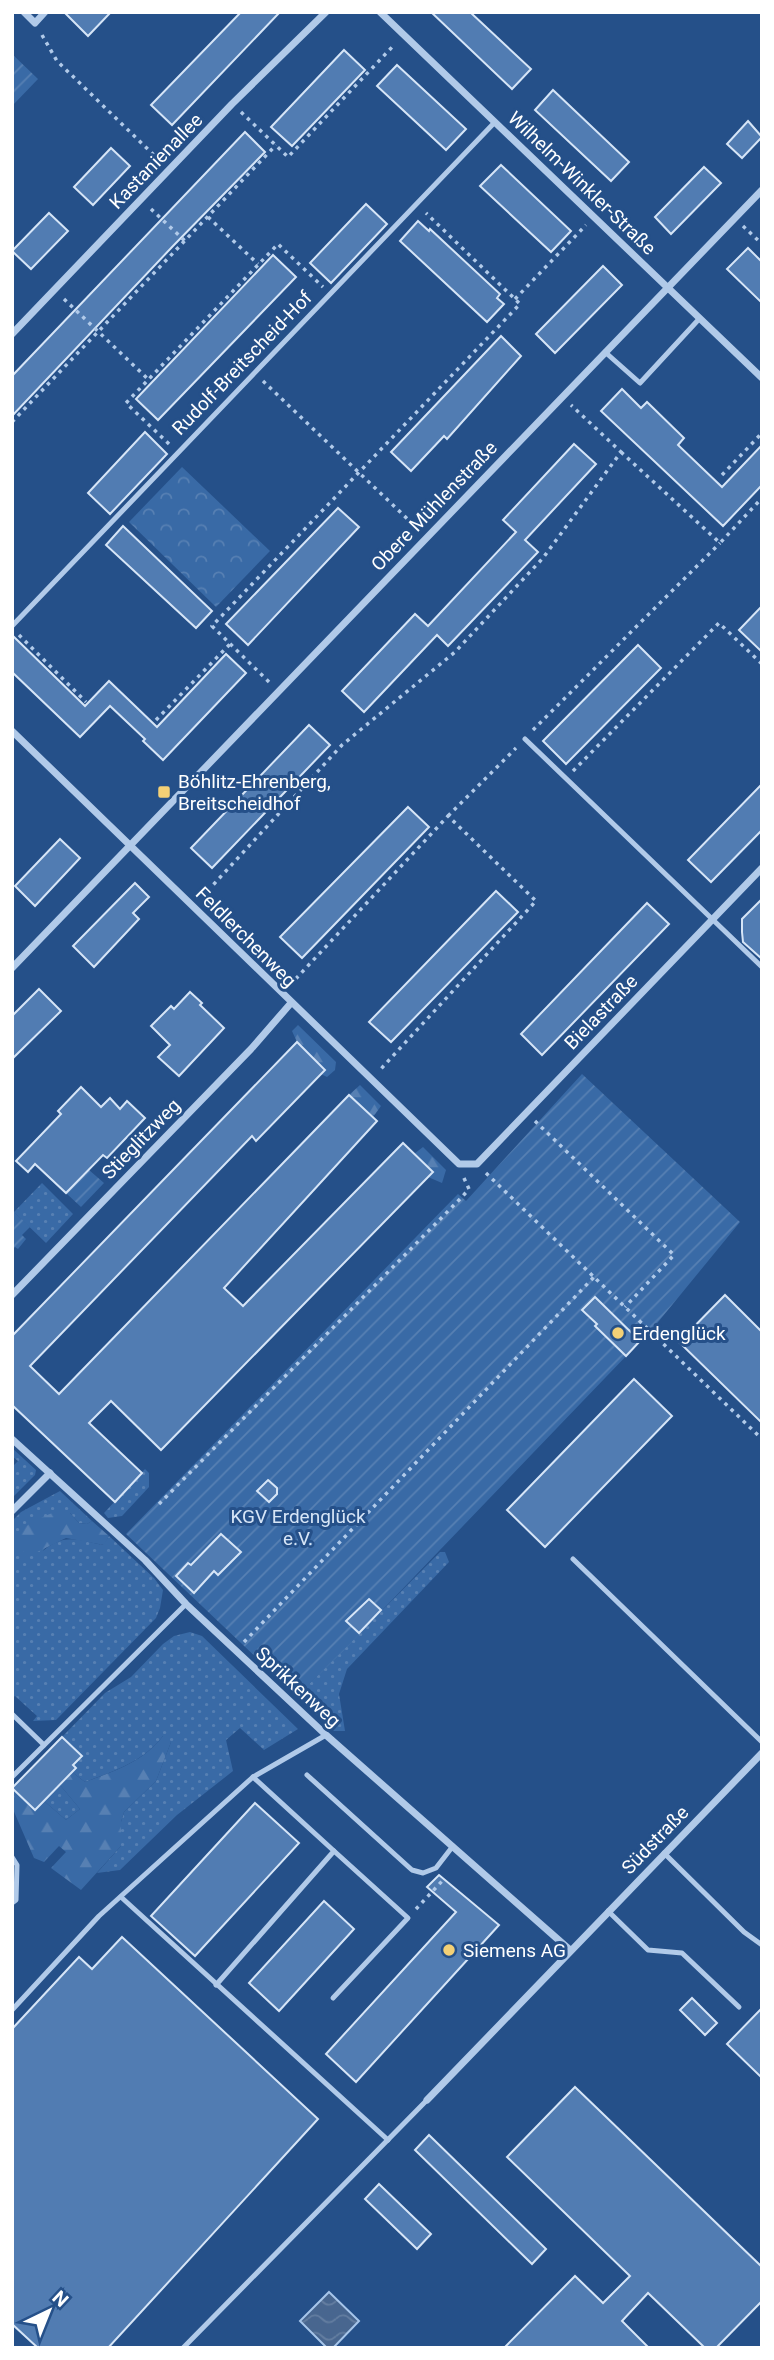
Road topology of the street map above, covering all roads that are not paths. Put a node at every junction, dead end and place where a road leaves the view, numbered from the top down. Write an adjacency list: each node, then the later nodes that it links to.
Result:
1 (24, 12): 2 (street)
2 (45, 12)
3 (326, 12): 9 (street, Kastanienallee)
4 (380, 12): 5 (street, Wilhelm-Winkler-Straße)
5 (495, 122): 7 (street, Wilhelm-Winkler-Straße); 12 (lane, Rudolf-Breitscheid-Hof)
6 (762, 190): 7 (street, Obere Mühlenstraße)
7 (667, 287): 8 (street, Wilhelm-Winkler-Straße); 10 (street, Obere Mühlenstraße)
8 (700, 318): 10 (lane); 11 (street, Wilhelm-Winkler-Straße)
9 (12, 334)
10 (605, 352): 15 (street, Obere Mühlenstraße)
11 (762, 379)
12 (12, 627)
13 (12, 731): 15 (street, Feldlerchenweg)
14 (525, 739): 17 (lane)
15 (130, 844): 19 (street, Obere Mühlenstraße); 20 (street, Feldlerchenweg)
16 (762, 868): 17 (street, Bielastraße)
17 (711, 919): 18 (lane); 21 (street, Bielastraße)
18 (762, 967)
19 (12, 968)
20 (291, 1003): 21 (street, Feldlerchenweg); 22 (street, Stieglitzweg)
21 (477, 1164)
22 (12, 1295)
23 (12, 1438): 24 (street, Sprikkenweg)
24 (50, 1473): 25 (street); 27 (street, Sprikkenweg)
25 (12, 1511)
26 (573, 1559): 30 (lane)
27 (186, 1604): 29 (street, Sprikkenweg); 31 (lane)
28 (12, 1714): 31 (lane)
29 (326, 1735): 35 (lane); 36 (street, Sprikkenweg)
30 (762, 1742)
31 (44, 1745): 34 (lane)
32 (762, 1753): 38 (street, Südstraße)
33 (307, 1775): 36 (lane)
34 (12, 1777)
35 (253, 1777): 37 (lane); 40 (lane)
36 (453, 1846): 44 (street, Sprikkenweg)
37 (334, 1851): 45 (lane); 46 (lane)
38 (664, 1853): 42 (street, Südstraße); 43 (lane)
39 (12, 1857): 41 (lane)
40 (121, 1897): 45 (lane); 48 (lane)
41 (12, 1903)
42 (608, 1911): 44 (street, Südstraße); 47 (lane)
43 (762, 1945)
44 (570, 1950): 49 (street, Südstraße)
45 (216, 1985): 50 (lane)
46 (333, 1998)
47 (738, 2007)
48 (12, 2010)
49 (426, 2100): 50 (lane)
50 (388, 2140): 51 (lane)
51 (183, 2348)

